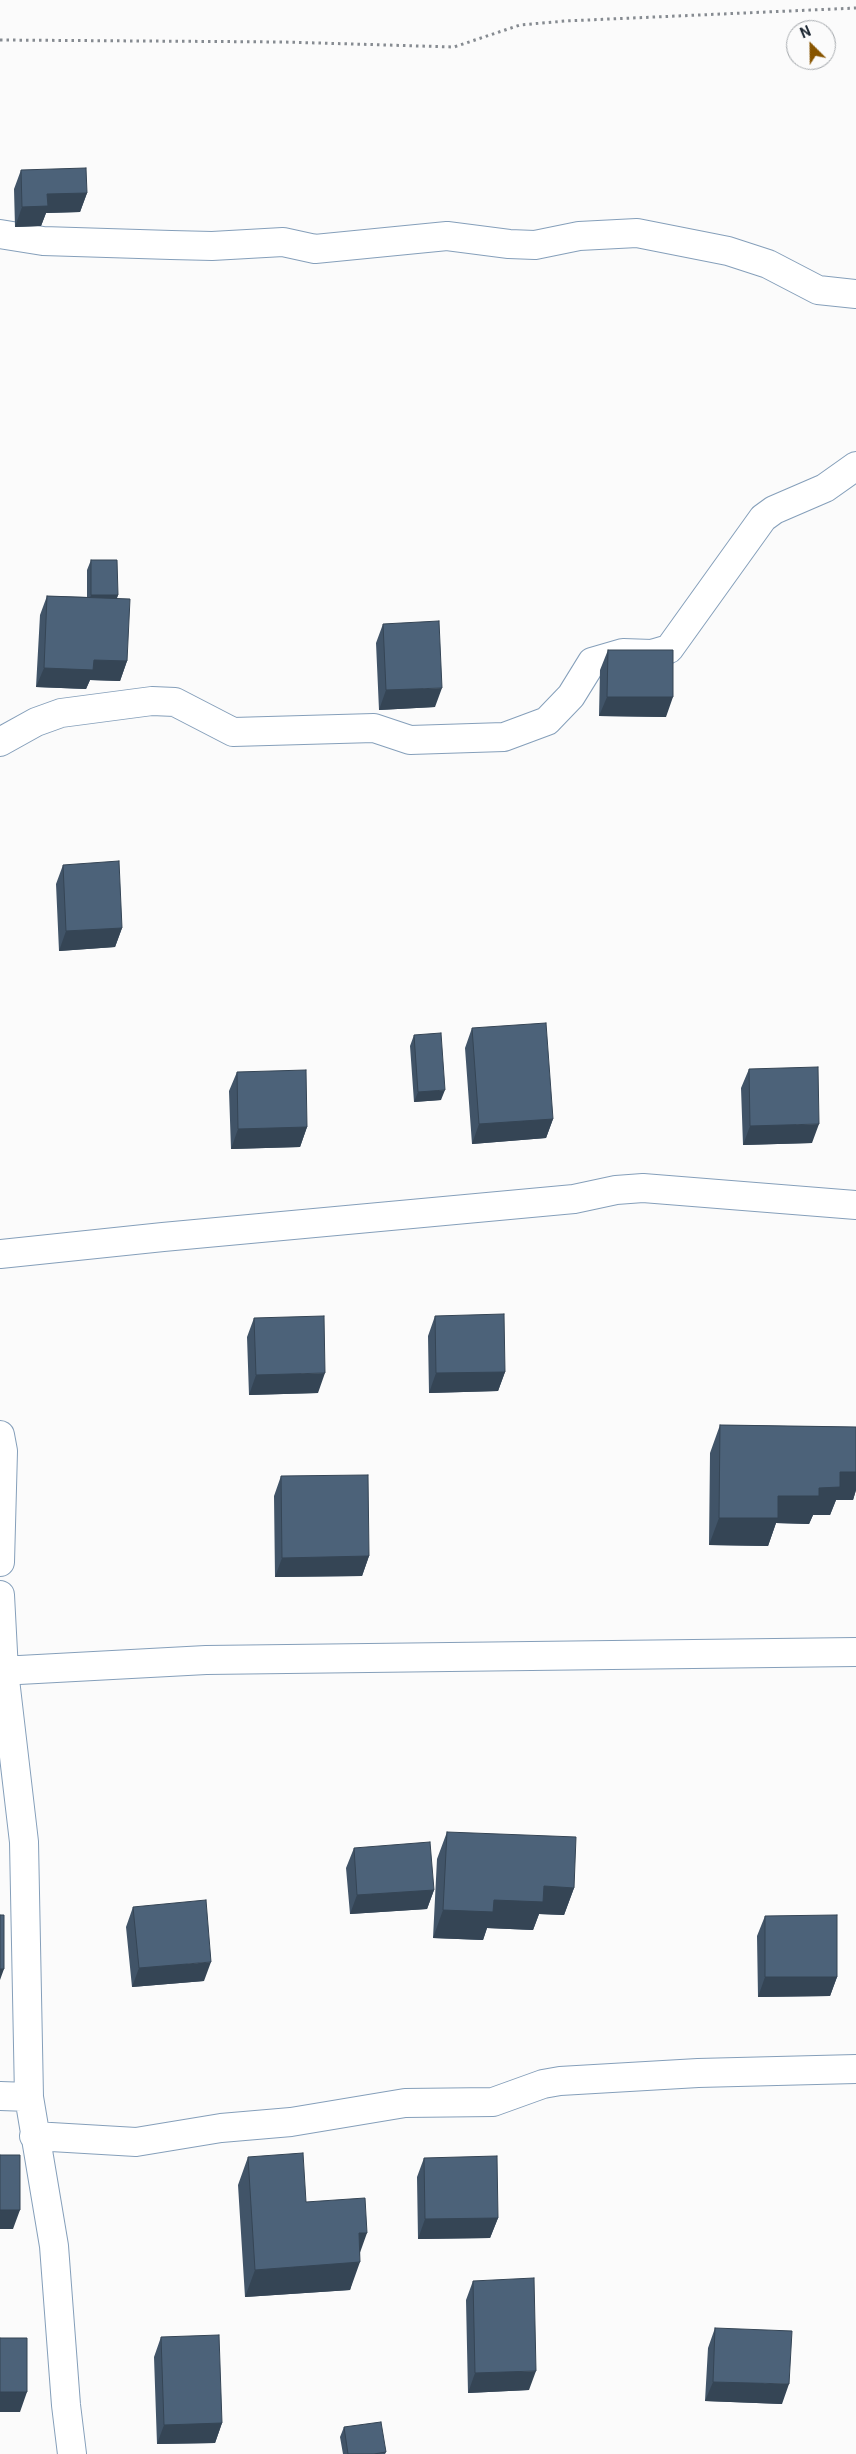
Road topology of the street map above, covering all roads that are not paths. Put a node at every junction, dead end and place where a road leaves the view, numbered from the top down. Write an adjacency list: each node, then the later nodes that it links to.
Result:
1 (0, 234): 2 (street)
2 (856, 294)
3 (856, 466): 4 (street)
4 (0, 742)
5 (856, 1205): 6 (street)
6 (0, 1254)
7 (0, 1435): 8 (street)
8 (0, 1562)
9 (0, 1594): 11 (street)
10 (856, 1652): 11 (street)
11 (2, 1671): 14 (street)
12 (856, 2069): 15 (street)
13 (0, 2096): 14 (street)
14 (29, 2097): 15 (street)
15 (34, 2136): 16 (street)
16 (72, 2454)

